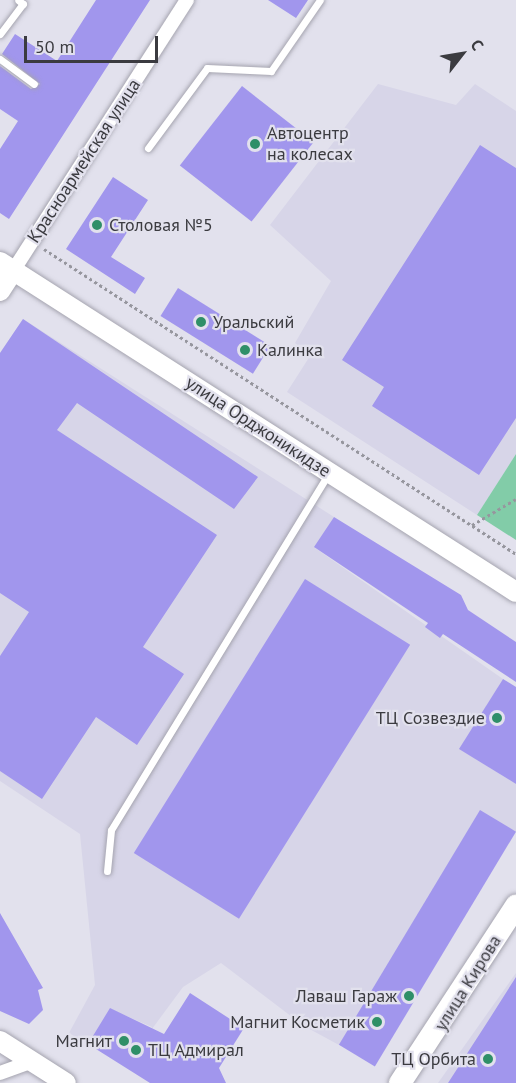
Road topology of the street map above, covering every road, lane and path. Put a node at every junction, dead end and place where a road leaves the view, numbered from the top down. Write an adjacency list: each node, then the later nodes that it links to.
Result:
1 (187, 0): 8 (street, Красноармейская улица)
2 (320, 0): 7 (lane)
3 (24, 1): 4 (lane)
4 (0, 34)
5 (0, 59): 6 (lane)
6 (34, 84)
7 (148, 148)
8 (32, 241): 9 (street, Красноармейская улица); 13 (path)
9 (7, 267): 10 (main road, Красноармейская улица); 11 (main road, улица Орджоникидзе)
10 (0, 291)
11 (329, 473): 15 (main road, улица Орджоникидзе); 16 (lane)
12 (516, 499): 13 (path)
13 (472, 525): 14 (path)
14 (516, 554)
15 (516, 592)
16 (107, 871)
17 (516, 906): 22 (main road, улица Кирова)
18 (0, 1041): 19 (main road)
19 (31, 1062): 20 (street); 21 (main road)
20 (0, 1073)
21 (66, 1083)
22 (400, 1083)

